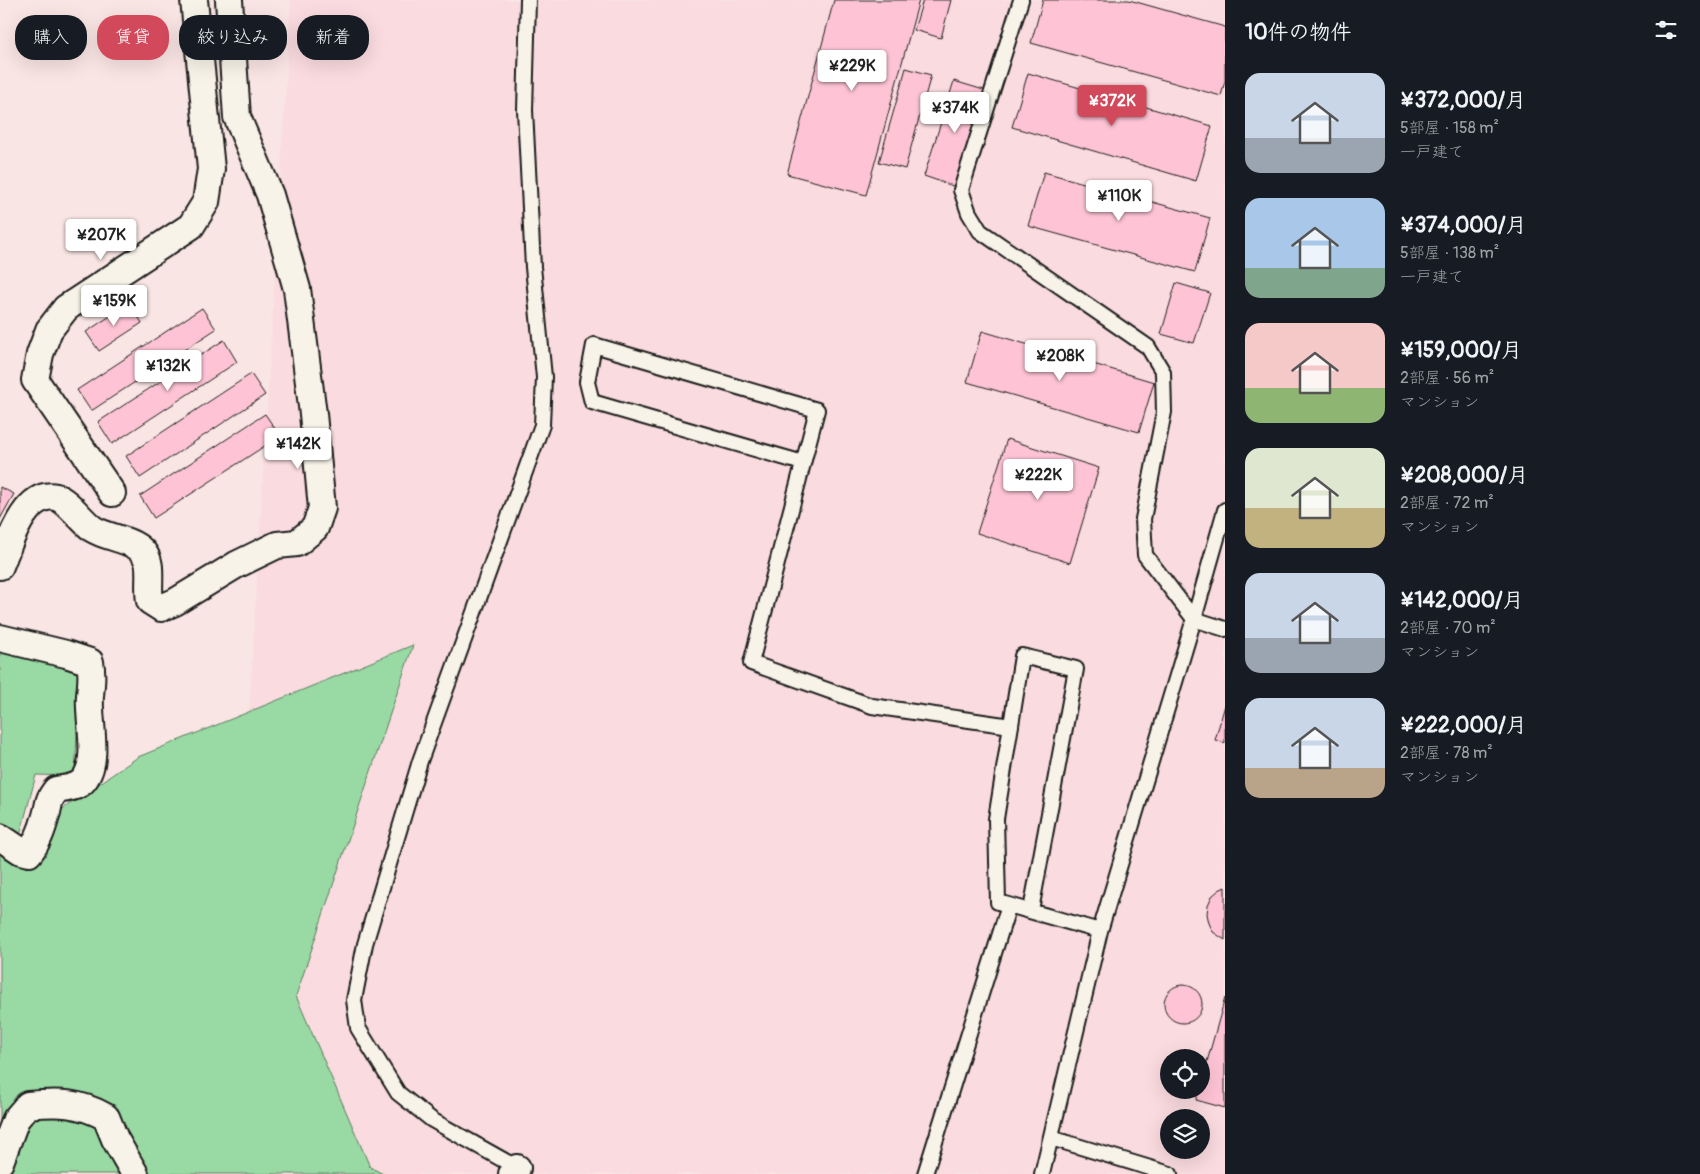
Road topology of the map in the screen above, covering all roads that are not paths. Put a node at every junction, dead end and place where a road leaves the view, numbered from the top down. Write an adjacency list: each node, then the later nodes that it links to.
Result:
1 (194, 0): 6 (street)
2 (228, 0): 8 (street)
3 (528, 0): 19 (lane)
4 (1020, 0): 9 (lane)
5 (803, 463): 5 (lane); 12 (lane)
6 (112, 492)
7 (1225, 510): 9 (lane)
8 (0, 566)
9 (1194, 619): 10 (lane); 16 (lane)
10 (1225, 629)
11 (0, 638): 13 (street)
12 (1011, 726): 14 (lane); 15 (lane)
13 (0, 837)
14 (1009, 905): 15 (lane); 21 (lane)
15 (1031, 910): 16 (lane)
16 (1100, 932): 17 (lane)
17 (1052, 1138): 22 (lane); 23 (lane)
18 (0, 1162): 20 (street)
19 (519, 1172)
20 (135, 1174)
21 (925, 1174)
22 (1042, 1174)
23 (1170, 1174)

